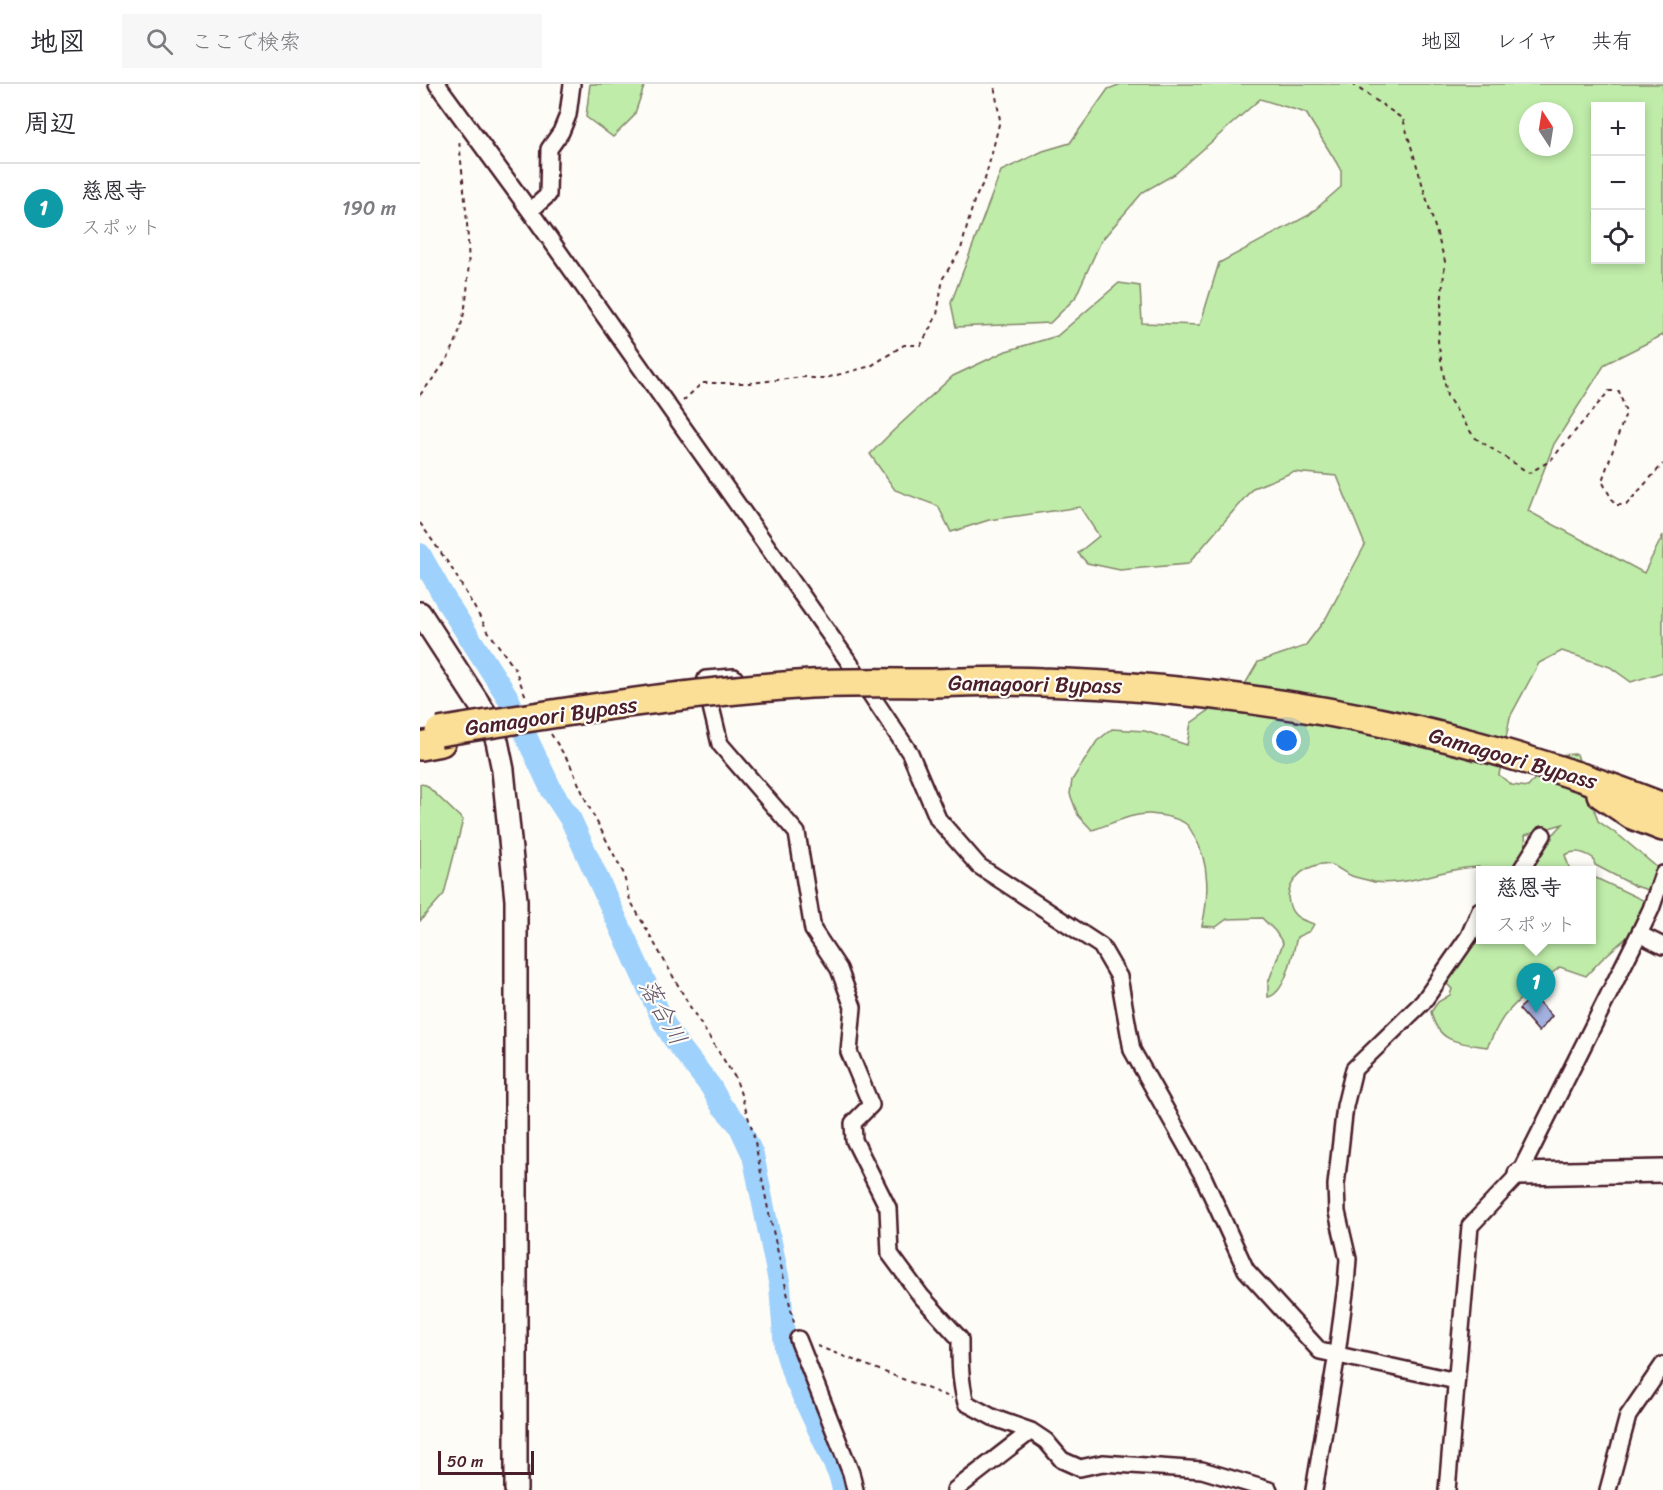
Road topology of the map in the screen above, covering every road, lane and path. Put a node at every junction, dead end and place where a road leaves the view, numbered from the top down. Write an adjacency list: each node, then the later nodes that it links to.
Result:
1 (437, 84): 5 (street)
2 (572, 84): 6 (street)
3 (994, 84): 8 (path)
4 (1352, 84): 9 (path)
5 (457, 112): 6 (street); 7 (path)
6 (530, 211): 8 (street)
7 (420, 395)
8 (671, 411): 12 (street)
9 (1663, 464)
10 (420, 523): 14 (path)
11 (420, 613): 34 (street)
12 (854, 669): 29 (street); 32 (street)
13 (933, 686): 16 (highway, Gamagoori Bypass, bridge); 17 (highway, Gamagoori Bypass); 17 (highway, Gamagoori Bypass)
14 (526, 697)
15 (551, 735): 28 (path)
16 (430, 739)
17 (1646, 801): 18 (highway); 19 (highway)
18 (1663, 813)
19 (1663, 827)
20 (1543, 835): 21 (street)
21 (1524, 866)
22 (1663, 874): 24 (street)
23 (1476, 919): 29 (street)
24 (1640, 934): 25 (street); 27 (street)
25 (1663, 946)
26 (1663, 1171): 27 (street)
27 (1519, 1174): 31 (street)
28 (798, 1339): 32 (path); 35 (street)
29 (1337, 1354): 31 (street); 38 (street)
30 (1663, 1365): 40 (street)
31 (1456, 1381): 39 (street)
32 (966, 1403): 33 (street)
33 (1031, 1431): 36 (street); 37 (street)
34 (516, 1490)
35 (855, 1490)
36 (955, 1490)
37 (1269, 1490)
38 (1314, 1490)
39 (1447, 1490)
40 (1608, 1490)

